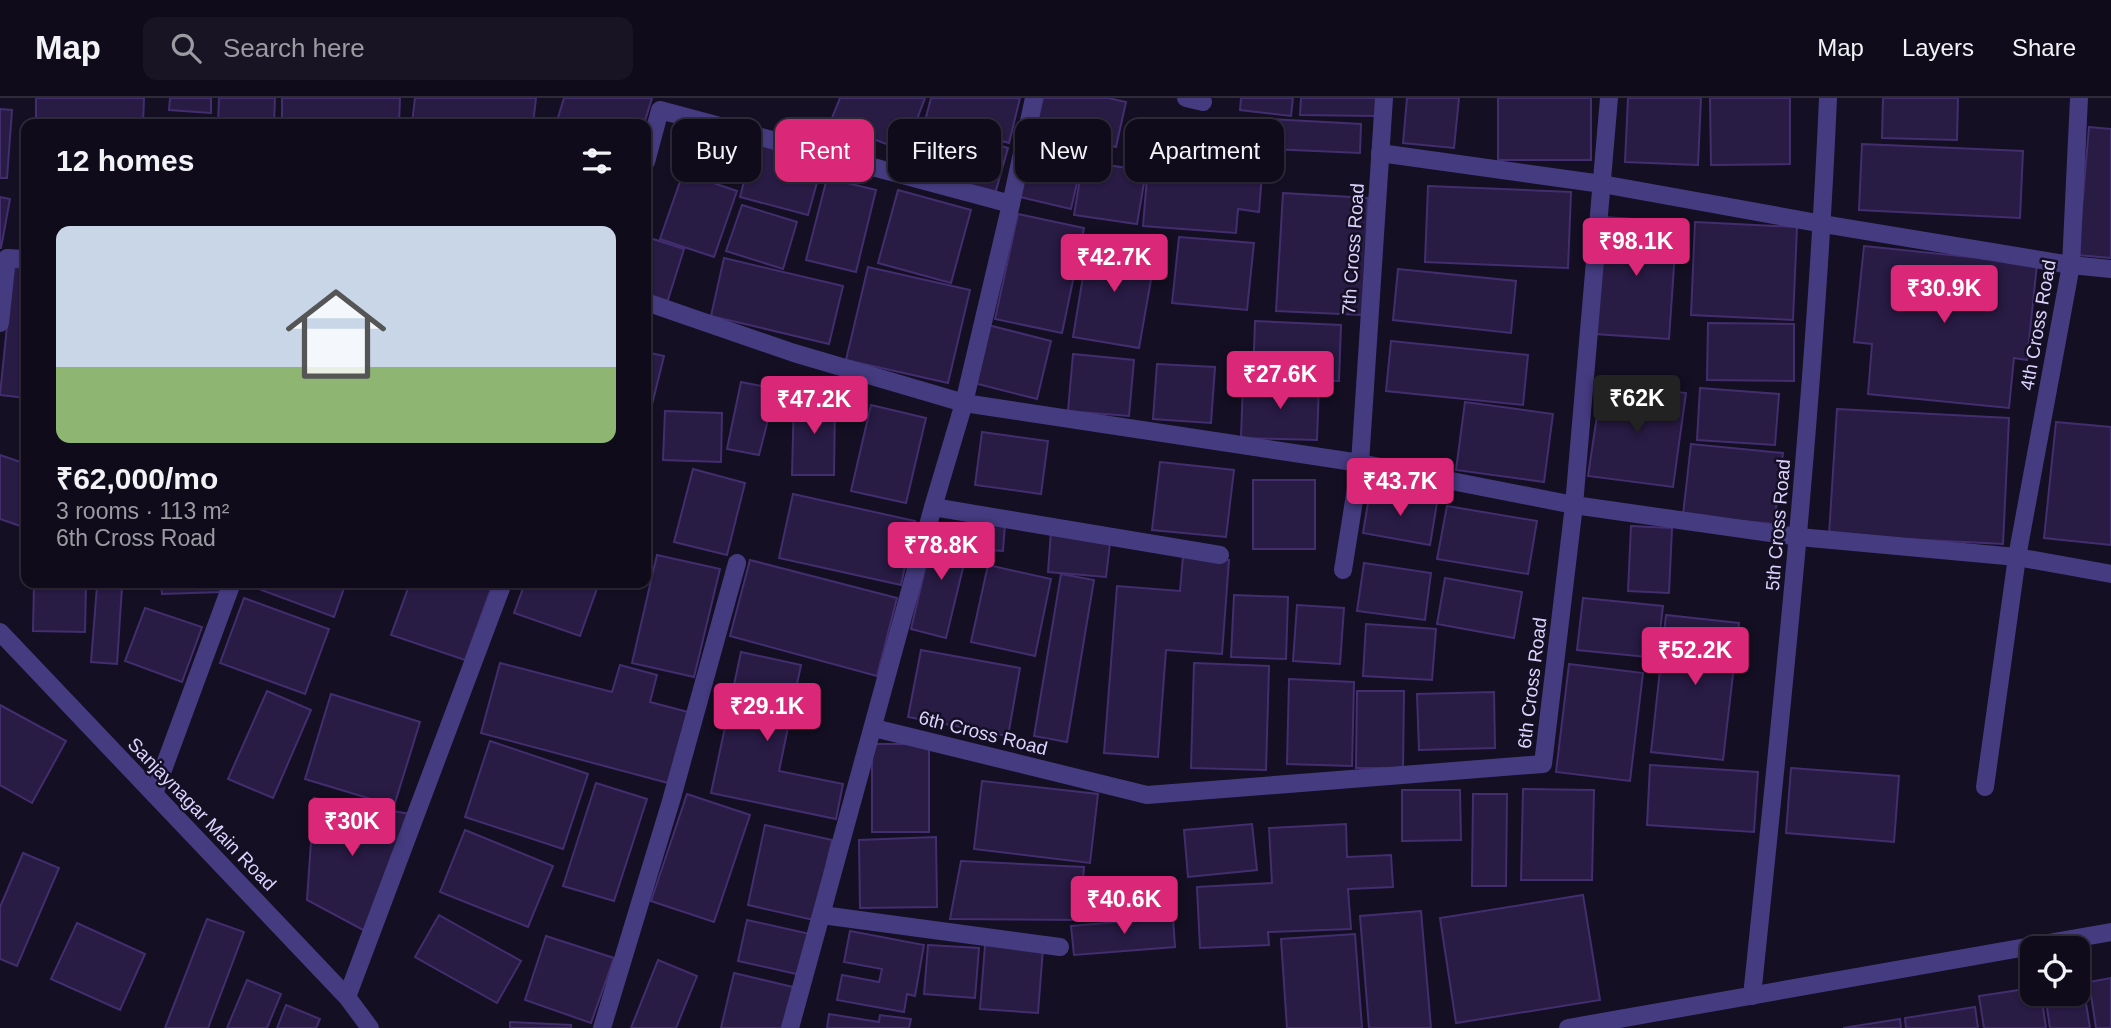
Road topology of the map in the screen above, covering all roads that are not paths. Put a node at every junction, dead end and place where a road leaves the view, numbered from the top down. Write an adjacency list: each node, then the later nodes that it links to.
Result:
1 (1034, 98): 9 (street)
2 (1384, 98): 7 (street, 7th Cross Road)
3 (1609, 98): 8 (street, 6th Cross Road)
4 (1828, 98): 10 (street, 5th Cross Road)
5 (2079, 98): 12 (street, 4th Cross Road)
6 (651, 143): 9 (street)
7 (1380, 153): 8 (street); 17 (street, 7th Cross Road)
8 (1602, 184): 10 (street); 18 (street, 6th Cross Road)
9 (1012, 204): 16 (street)
10 (1823, 225): 12 (street); 20 (street, 5th Cross Road)
11 (21, 259): 15 (street)
12 (2071, 265): 13 (street); 22 (street, 4th Cross Road)
13 (2111, 269)
14 (651, 304): 16 (street)
15 (0, 323)
16 (964, 403): 17 (street); 19 (street)
17 (1360, 463): 18 (street); 24 (street, 7th Cross Road)
18 (1574, 505): 20 (street); 29 (street, 6th Cross Road)
19 (933, 507): 21 (street); 29 (street)
20 (1799, 537): 22 (street); 35 (street, 5th Cross Road)
21 (1220, 555)
22 (2017, 557): 25 (street); 30 (street, 4th Cross Road)
23 (737, 563): 38 (street)
24 (1343, 570)
25 (2111, 574)
26 (230, 588): 31 (street)
27 (501, 588): 36 (street)
28 (0, 632): 31 (street, Sanjaynagar Main Road)
29 (874, 728): 32 (street)
30 (1985, 787)
31 (154, 794): 36 (street, Sanjaynagar Main Road)
32 (822, 915): 34 (street); 39 (street)
33 (2111, 932): 35 (street)
34 (1060, 947)
35 (1752, 996): 40 (street)
36 (347, 998): 37 (street, Sanjaynagar Main Road)
37 (370, 1028)
38 (602, 1028)
39 (790, 1028)
40 (1568, 1028)

